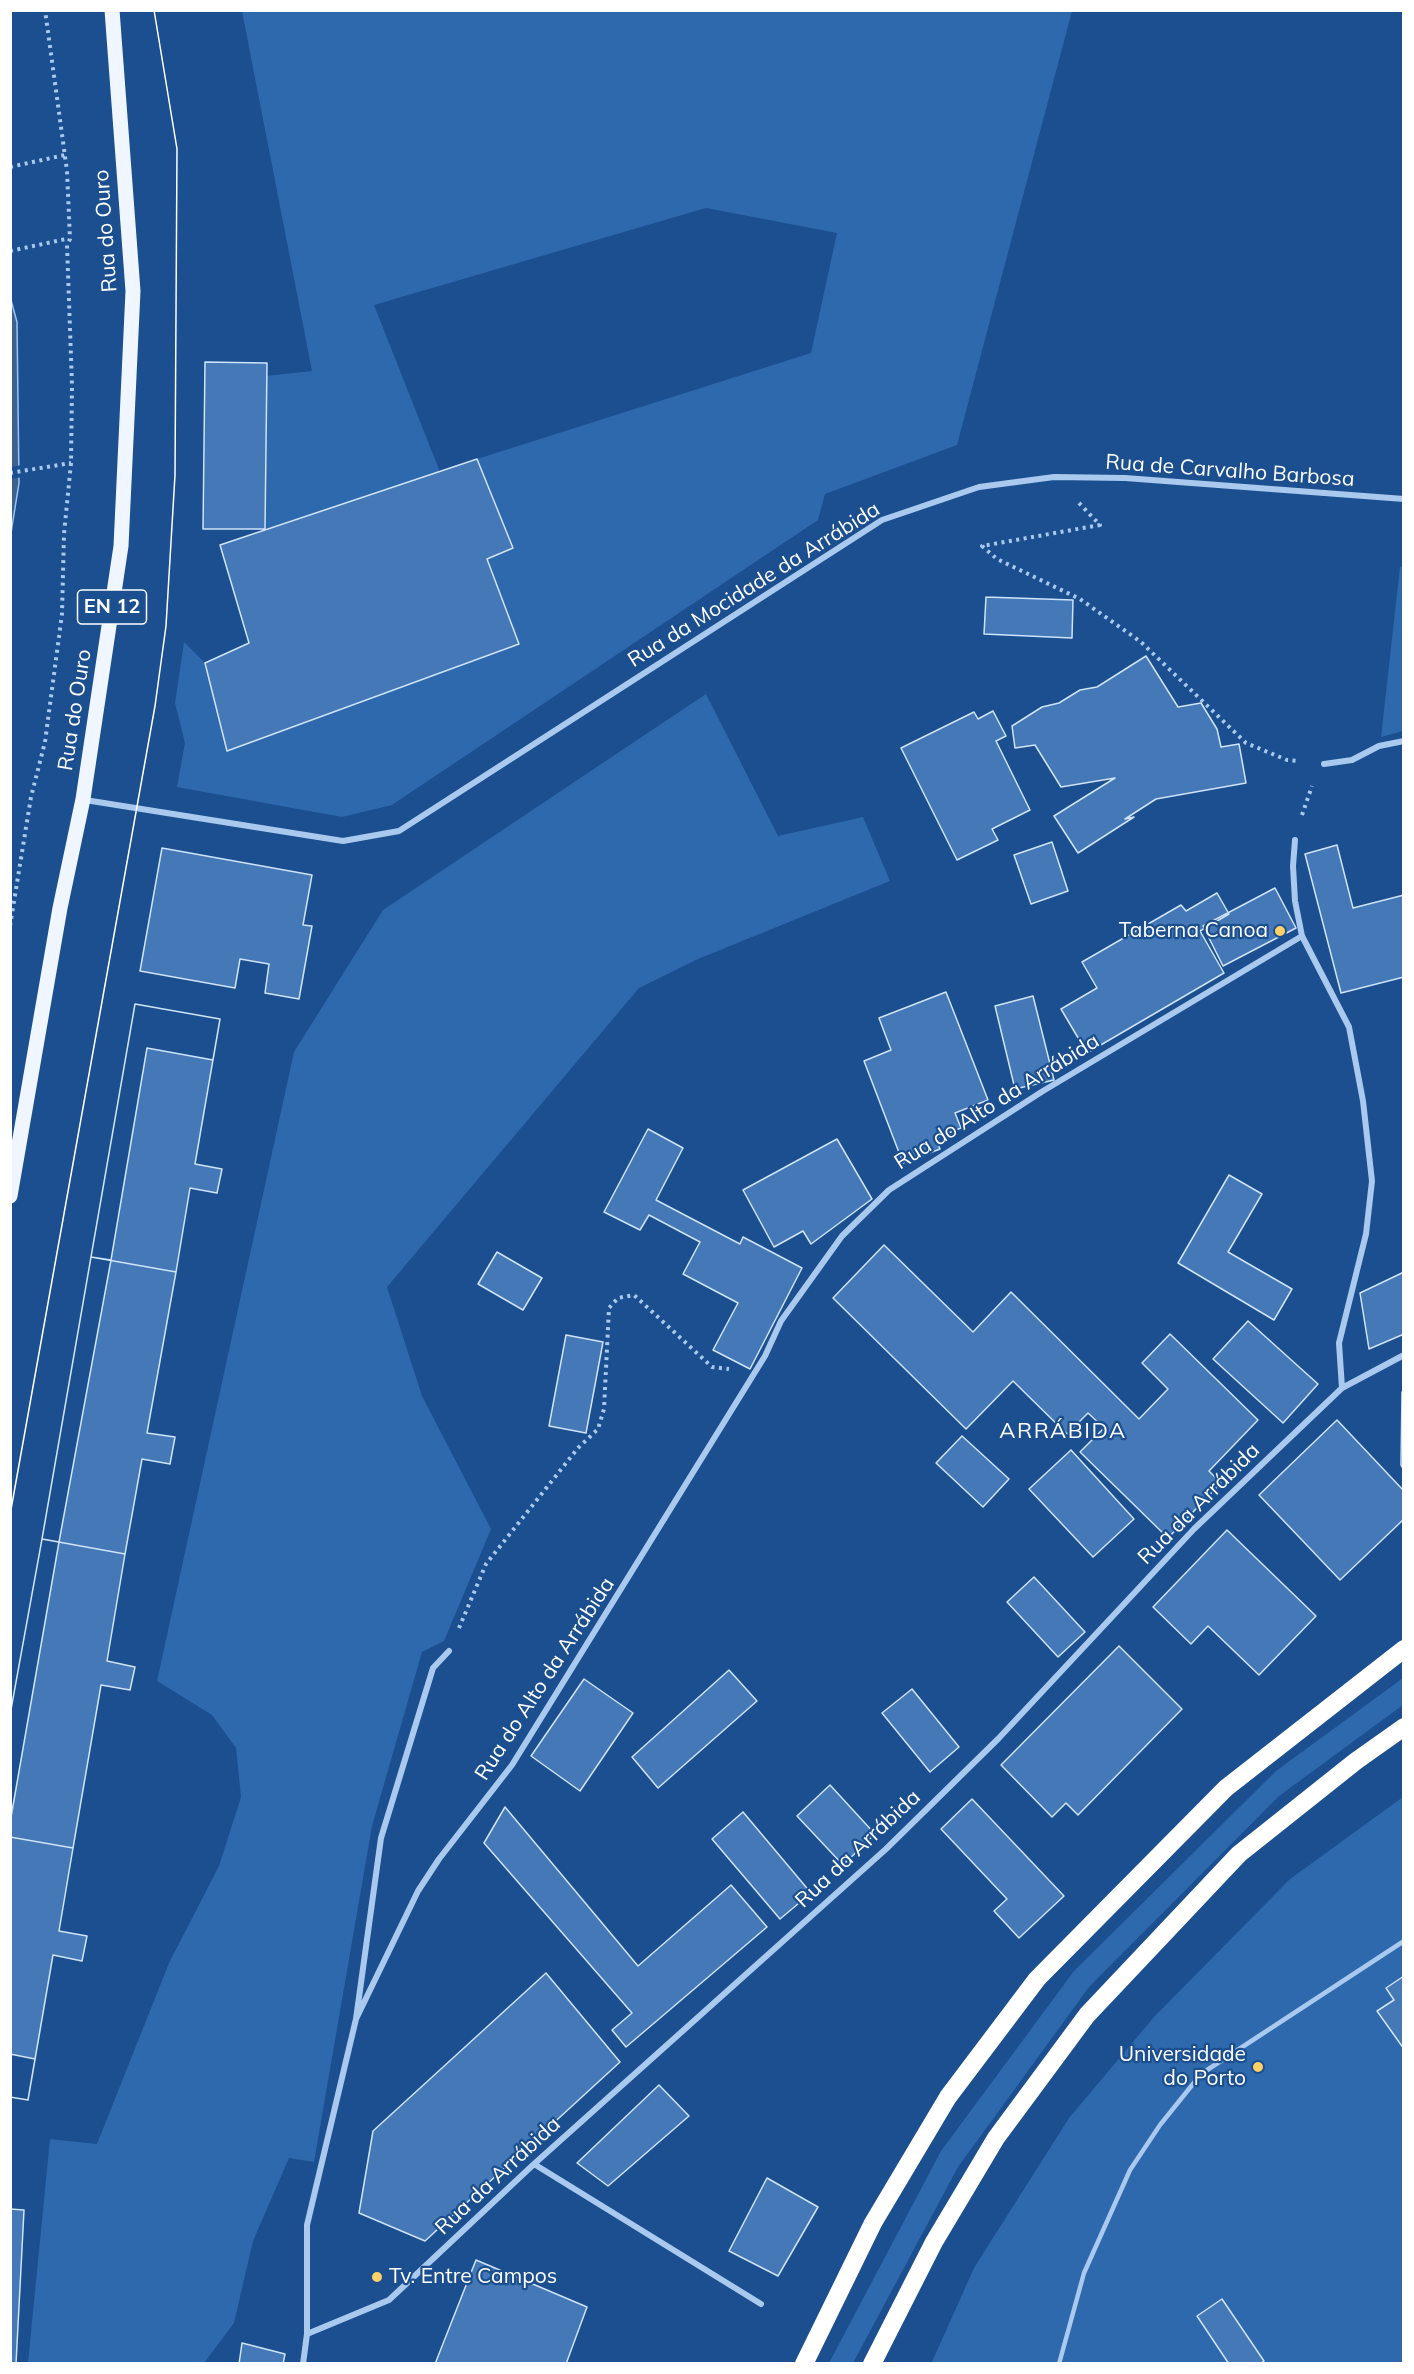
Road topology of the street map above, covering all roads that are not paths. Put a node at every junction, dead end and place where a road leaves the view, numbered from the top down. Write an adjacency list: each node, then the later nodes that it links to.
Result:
1 (111, 10): 6 (main road, Rua do Ouro / EN 12)
2 (1054, 477): 3 (street, Rua de Carvalho Barbosa); 6 (street, Rua da Mocidade da Arrábida)
3 (1404, 499)
4 (1404, 741): 5 (street)
5 (1324, 764)
6 (83, 800): 9 (main road, Rua do Ouro / EN 12)
7 (1295, 840): 8 (street)
8 (1302, 936): 11 (street); 16 (street, Rua do Alto da Arrábida)
9 (10, 1196)
10 (1404, 1355): 11 (street, Rua da Arrábida)
11 (1342, 1388): 17 (street, Rua da Arrábida)
12 (1404, 1649): 21 (highway)
13 (449, 1651): 16 (street, Rua do Alto da Arrábida)
14 (1404, 1727): 22 (highway)
15 (1404, 1941): 23 (lane)
16 (356, 2019): 19 (street, Rua do Alto da Arrábida)
17 (534, 2164): 18 (street); 19 (street, Rua da Arrábida)
18 (761, 2304)
19 (307, 2334): 20 (street, Rua do Alto da Arrábida)
20 (303, 2364)
21 (804, 2364)
22 (872, 2364)
23 (1059, 2364)

